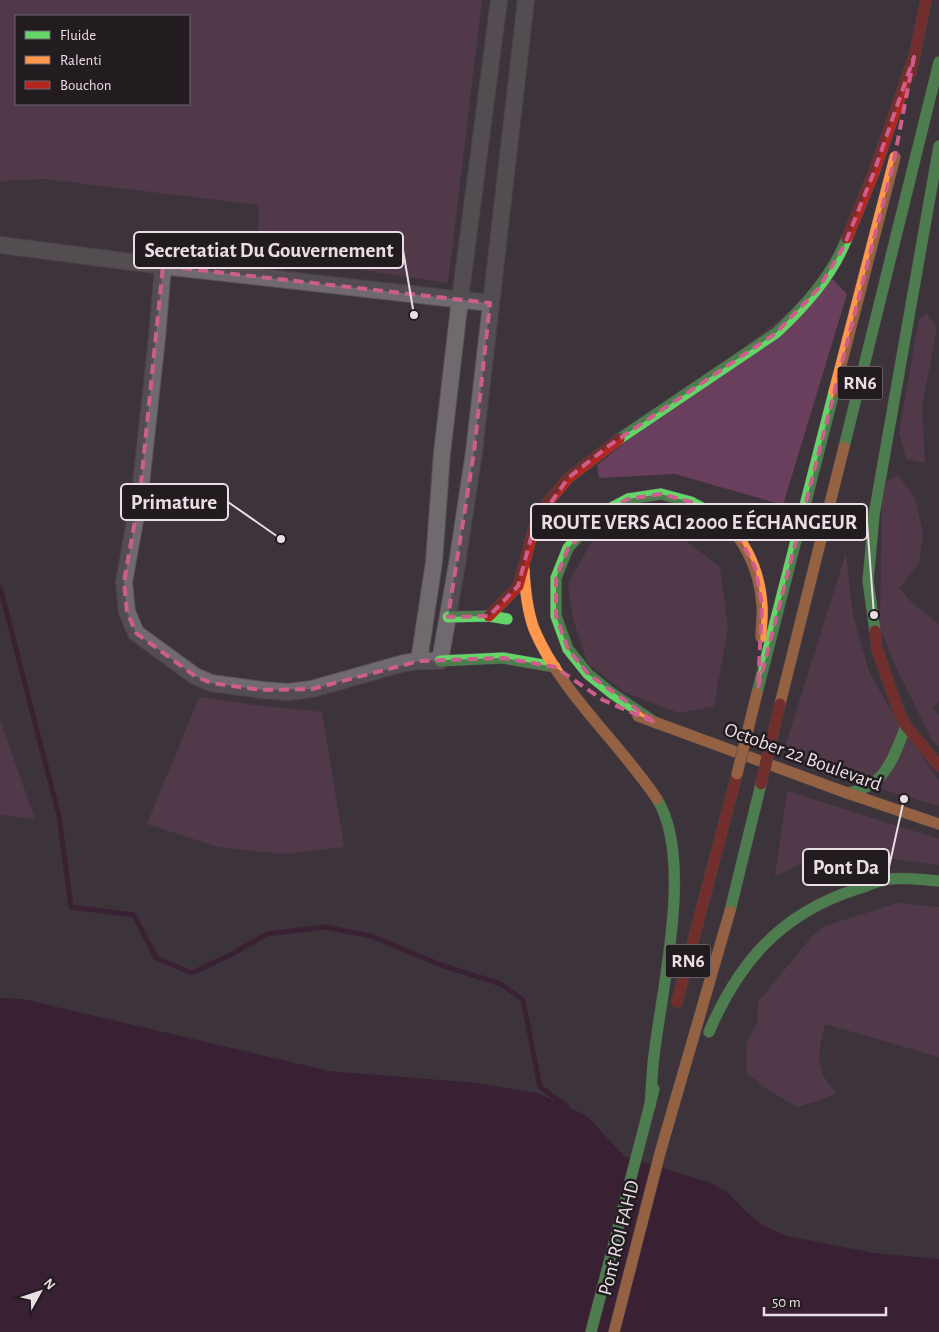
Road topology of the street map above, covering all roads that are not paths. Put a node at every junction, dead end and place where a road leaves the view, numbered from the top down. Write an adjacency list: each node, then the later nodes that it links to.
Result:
1 (500, 0): 9 (street)
2 (526, 0): 10 (street)
3 (926, 0): 4 (main road, RN6)
4 (914, 57): 11 (main road); 21 (main road, RN6)
5 (939, 62): 37 (main road, RN6, bridge)
6 (939, 146): 15 (main road)
7 (0, 245): 8 (street)
8 (163, 266): 9 (street); 17 (street)
9 (460, 299): 10 (street); 12 (street)
10 (490, 303): 14 (street)
11 (524, 569): 13 (main road); 16 (main road)
12 (426, 616): 14 (street); 17 (street)
13 (489, 616): 14 (main road); 16 (main road)
14 (448, 617): 18 (street)
15 (873, 623): 22 (main road); 25 (main road)
16 (525, 625): 19 (main road)
17 (419, 661): 18 (street)
18 (440, 661): 19 (main road)
19 (555, 667): 20 (main road); 36 (main road)
20 (584, 688)
21 (758, 691): 24 (main road); 32 (main road, RN6, bridge)
22 (907, 698)
23 (603, 700): 24 (main road)
24 (656, 723): 29 (main road, October 22 Boulevard)
25 (906, 726): 28 (main road); 29 (main road)
26 (923, 730): 27 (main road)
27 (939, 751)
28 (939, 766)
29 (847, 793): 30 (main road, October 22 Boulevard)
30 (939, 824)
31 (939, 881): 34 (main road)
32 (675, 1011)
33 (668, 1040): 36 (main road)
34 (706, 1040)
35 (698, 1064): 37 (main road)
36 (650, 1106): 38 (main road)
37 (669, 1126): 39 (main road, Pont ROI FAHD / RN6)
38 (591, 1332)
39 (614, 1332)

